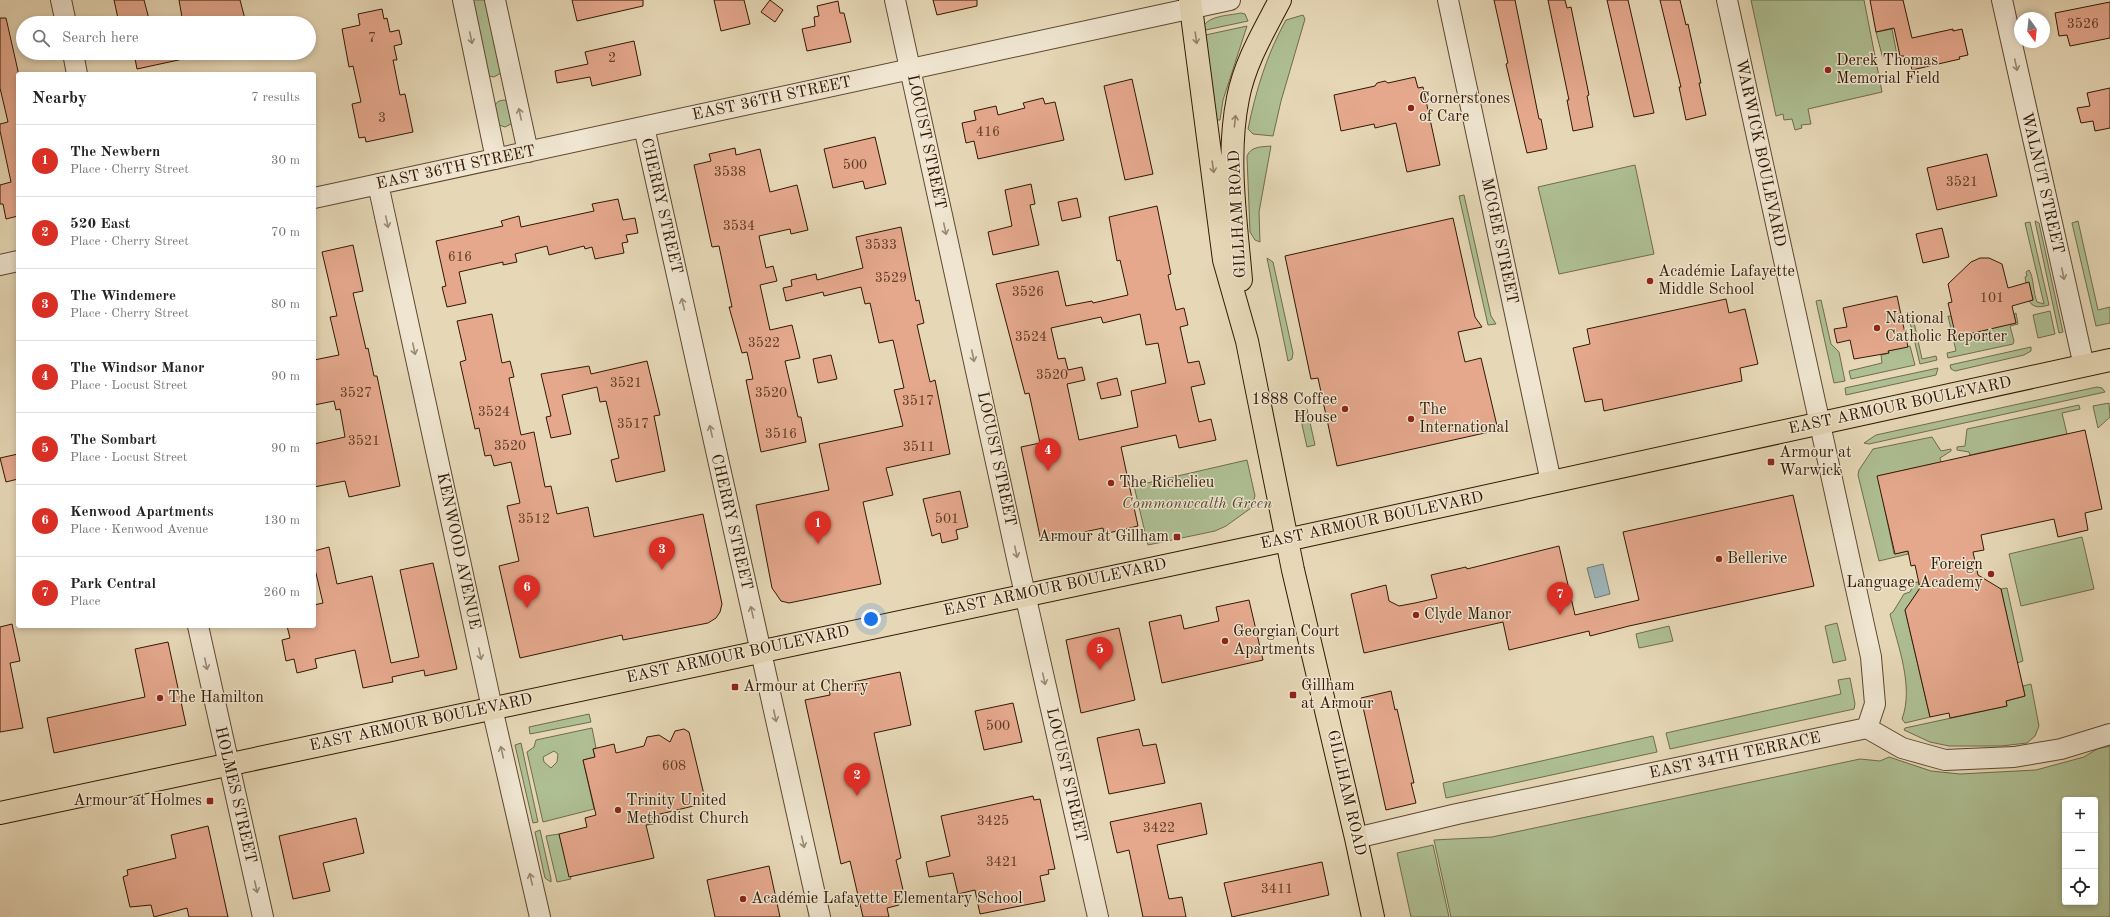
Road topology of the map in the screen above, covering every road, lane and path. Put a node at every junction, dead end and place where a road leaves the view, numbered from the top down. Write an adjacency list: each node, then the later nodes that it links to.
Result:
1 (61, 0): 11 (street)
2 (463, 0): 16 (street, one-way to 16)
3 (495, 0): 15 (street)
4 (896, 0): 13 (street, LOCUST STREET)
5 (1230, 0): 10 (street, EAST 36TH STREET)
6 (1280, 0): 24 (main road, GILLHAM ROAD, one-way to 6)
7 (1448, 0): 28 (street, MCGEE STREET)
8 (1727, 0): 27 (street, WARWICK BOULEVARD)
9 (2002, 0): 26 (street, WALNUT STREET, one-way to 26)
10 (1191, 4): 13 (street, EAST 36TH STREET); 24 (main road, GILLHAM ROAD, one-way to 24)
11 (64, 16)
12 (74, 60): 14 (street)
13 (910, 68): 17 (street, EAST 36TH STREET); 30 (street, LOCUST STREET, one-way to 30)
14 (77, 72)
15 (514, 85): 16 (street); 18 (street, one-way to 15)
16 (482, 91): 19 (street)
17 (644, 127): 18 (street, EAST 36TH STREET); 32 (street, CHERRY STREET, one-way to 17)
18 (528, 152): 19 (street, EAST 36TH STREET)
19 (496, 159): 20 (street, EAST 36TH STREET)
20 (378, 184): 21 (street, EAST 36TH STREET); 33 (street, KENWOOD AVENUE, one-way to 33)
21 (316, 198)
22 (16, 261): 23 (street)
23 (0, 265)
24 (1247, 341): 29 (main road, GILLHAM ROAD)
25 (2110, 360): 26 (main road, EAST ARMOUR BOULEVARD)
26 (2084, 366): 27 (main road, EAST ARMOUR BOULEVARD)
27 (1819, 424): 28 (main road, EAST ARMOUR BOULEVARD); 34 (street, WARWICK BOULEVARD)
28 (1551, 482): 29 (main road, EAST ARMOUR BOULEVARD)
29 (1287, 540): 30 (main road, EAST ARMOUR BOULEVARD); 38 (main road, GILLHAM ROAD)
30 (1025, 594): 32 (main road, EAST ARMOUR BOULEVARD); 42 (street, LOCUST STREET, one-way to 42)
31 (198, 628): 36 (street, HOLMES STREET, one-way to 36)
32 (760, 650): 33 (main road, EAST ARMOUR BOULEVARD); 41 (street, CHERRY STREET, one-way to 41)
33 (492, 708): 36 (main road, EAST ARMOUR BOULEVARD); 40 (street, KENWOOD AVENUE, one-way to 33)
34 (1867, 728): 35 (street); 38 (street, EAST 34TH TERRACE)
35 (2110, 734)
36 (228, 764): 37 (main road, EAST ARMOUR BOULEVARD); 39 (street, HOLMES STREET, one-way to 39)
37 (0, 813)
38 (1356, 838): 43 (main road, GILLHAM ROAD)
39 (263, 917)
40 (540, 917)
41 (820, 917)
42 (1098, 917)
43 (1373, 917)

